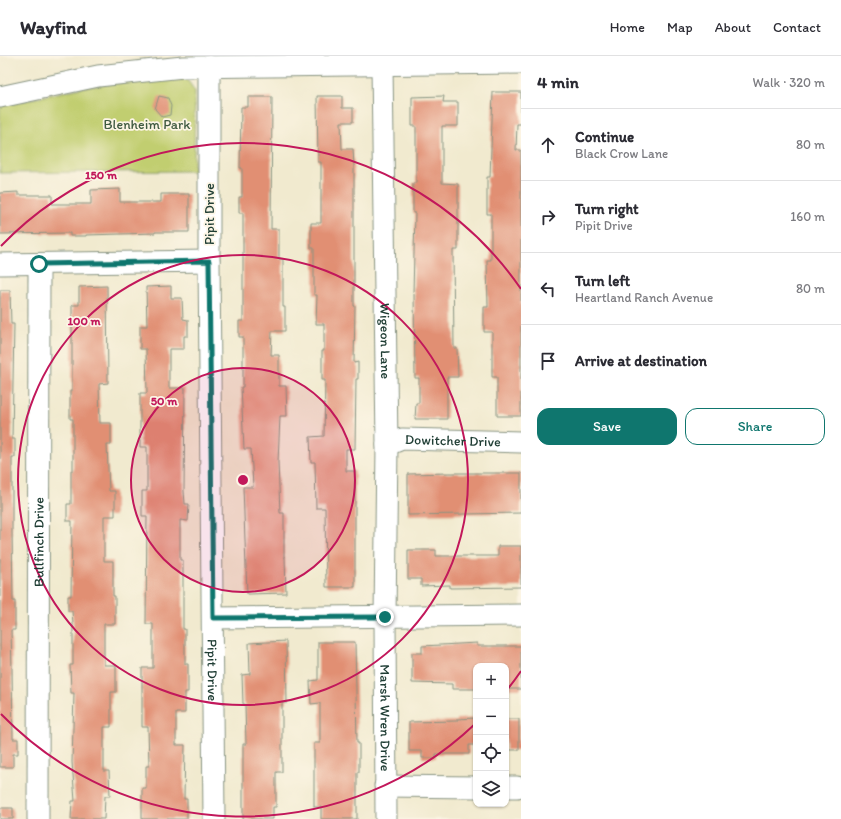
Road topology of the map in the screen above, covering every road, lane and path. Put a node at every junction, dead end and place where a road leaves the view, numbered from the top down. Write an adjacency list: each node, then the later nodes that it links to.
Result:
1 (521, 63): 2 (street)
2 (382, 65): 3 (street); 9 (street, Wigeon Lane)
3 (209, 66): 4 (street); 5 (street, Pipit Drive)
4 (0, 96)
5 (209, 261): 7 (street); 12 (street, Pipit Drive)
6 (0, 264): 7 (street)
7 (39, 264): 15 (street, Bullfinch Drive)
8 (521, 442): 9 (street, Dowitcher Drive)
9 (387, 445): 11 (street, Wigeon Lane)
10 (521, 615): 11 (street)
11 (385, 617): 12 (street); 13 (street, Marsh Wren Drive)
12 (213, 618): 16 (street, Pipit Drive)
13 (385, 786): 14 (street); 17 (street, Marsh Wren Drive)
14 (473, 787)
15 (38, 819)
16 (214, 819)
17 (386, 819)

